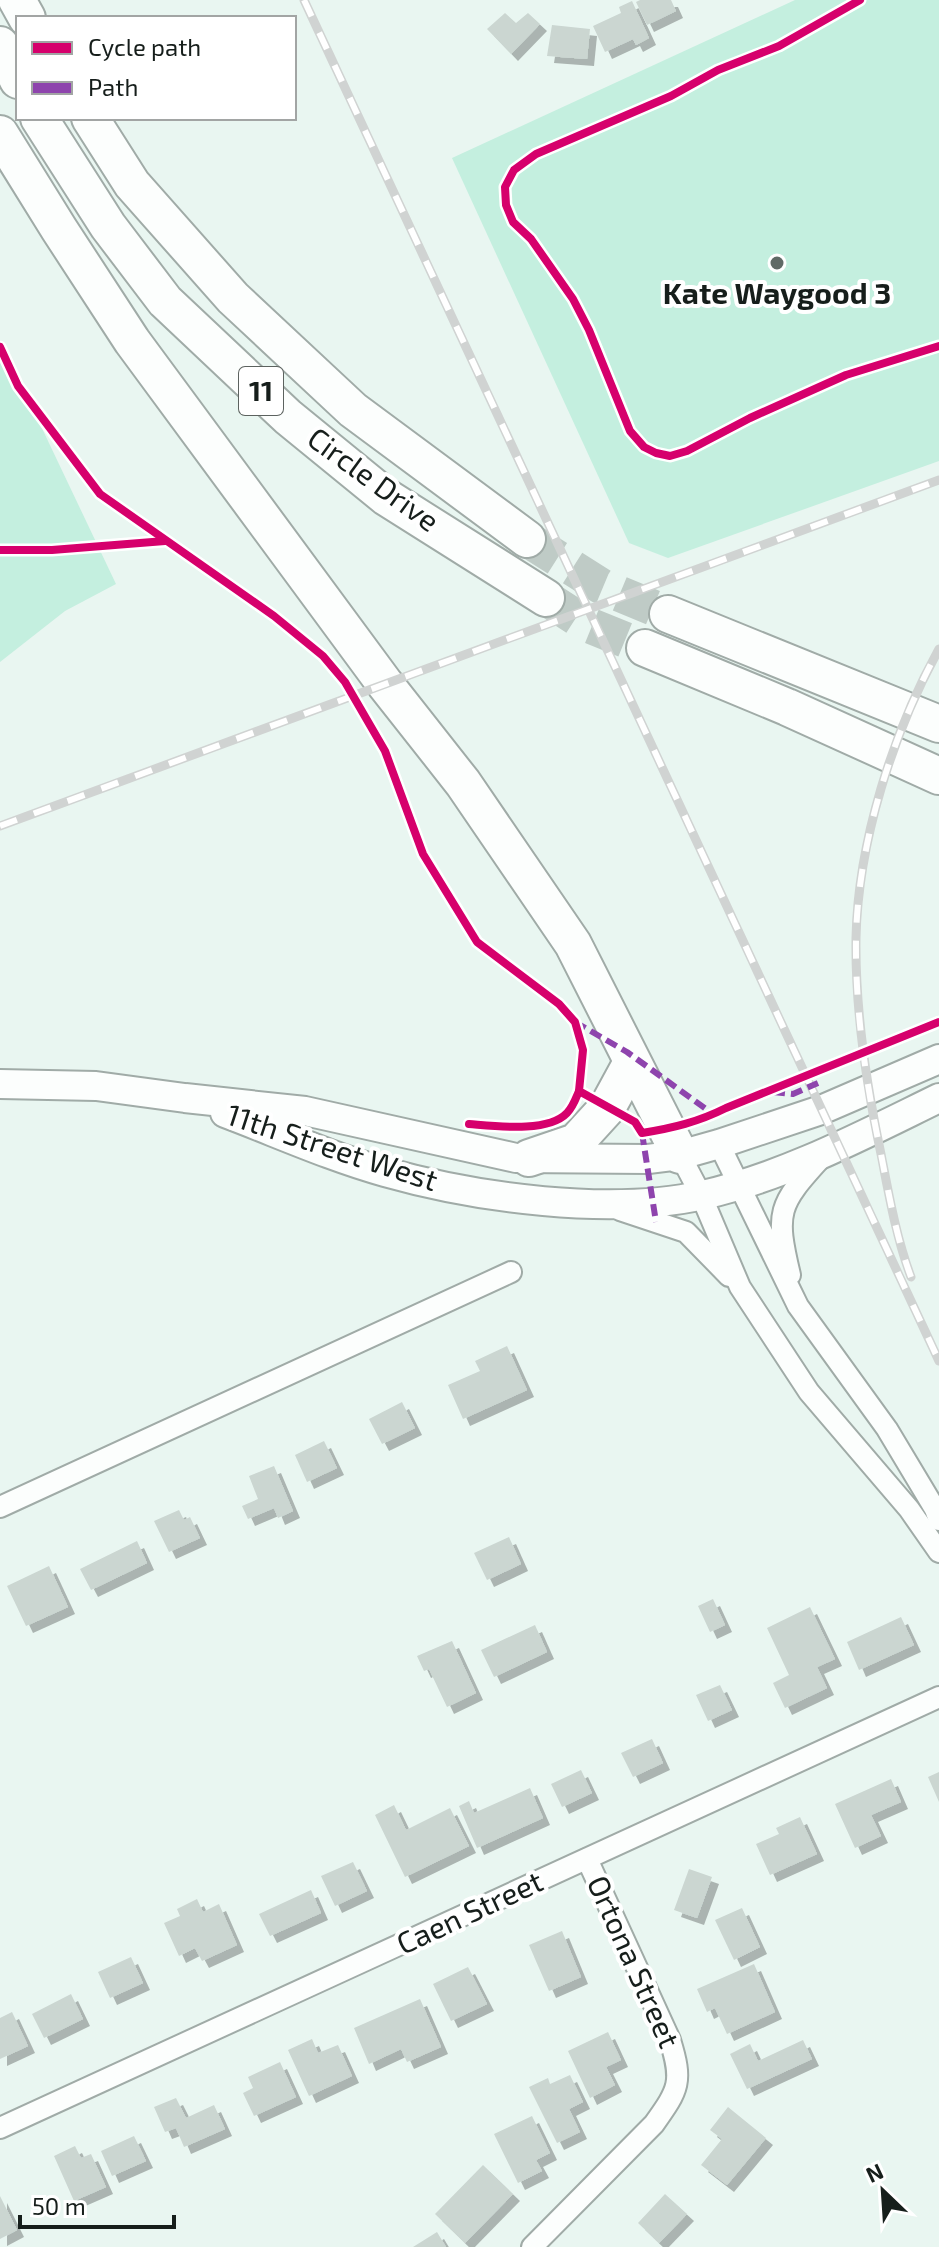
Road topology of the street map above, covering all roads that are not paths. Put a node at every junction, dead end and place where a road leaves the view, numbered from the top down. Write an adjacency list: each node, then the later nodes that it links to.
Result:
1 (0, 45): 2 (highway)
2 (16, 76)
3 (40, 120): 7 (highway, Circle Drive / 11)
4 (91, 120): 6 (highway, Circle Drive / 11)
5 (0, 134): 13 (highway)
6 (527, 539)
7 (546, 598)
8 (668, 614): 10 (highway)
9 (645, 648): 11 (highway)
10 (939, 724)
11 (939, 776)
12 (939, 1059): 17 (main road, 11th Street West)
13 (632, 1062): 19 (highway); 20 (highway)
14 (0, 1084): 15 (main road, 11th Street West)
15 (185, 1098): 20 (main road, 11th Street West); 23 (main road, 11th Street West)
16 (939, 1098): 18 (main road, 11th Street West)
17 (719, 1144): 19 (main road, 11th Street West); 21 (street)
18 (826, 1152): 21 (main road, 11th Street West); 26 (street)
19 (680, 1155): 20 (main road, 11th Street West); 22 (street)
20 (529, 1158)
21 (739, 1185): 22 (main road, 11th Street West); 26 (street)
22 (701, 1195): 23 (main road, 11th Street West); 25 (street)
23 (597, 1205): 25 (street)
24 (511, 1272): 27 (street)
25 (740, 1287): 29 (street)
26 (798, 1306): 28 (street)
27 (0, 1507)
28 (939, 1520)
29 (939, 1552)
30 (939, 1697): 31 (street, Caen Street)
31 (587, 1859): 32 (street, Caen Street); 33 (street, Ortona Street)
32 (0, 2128)
33 (532, 2247)

